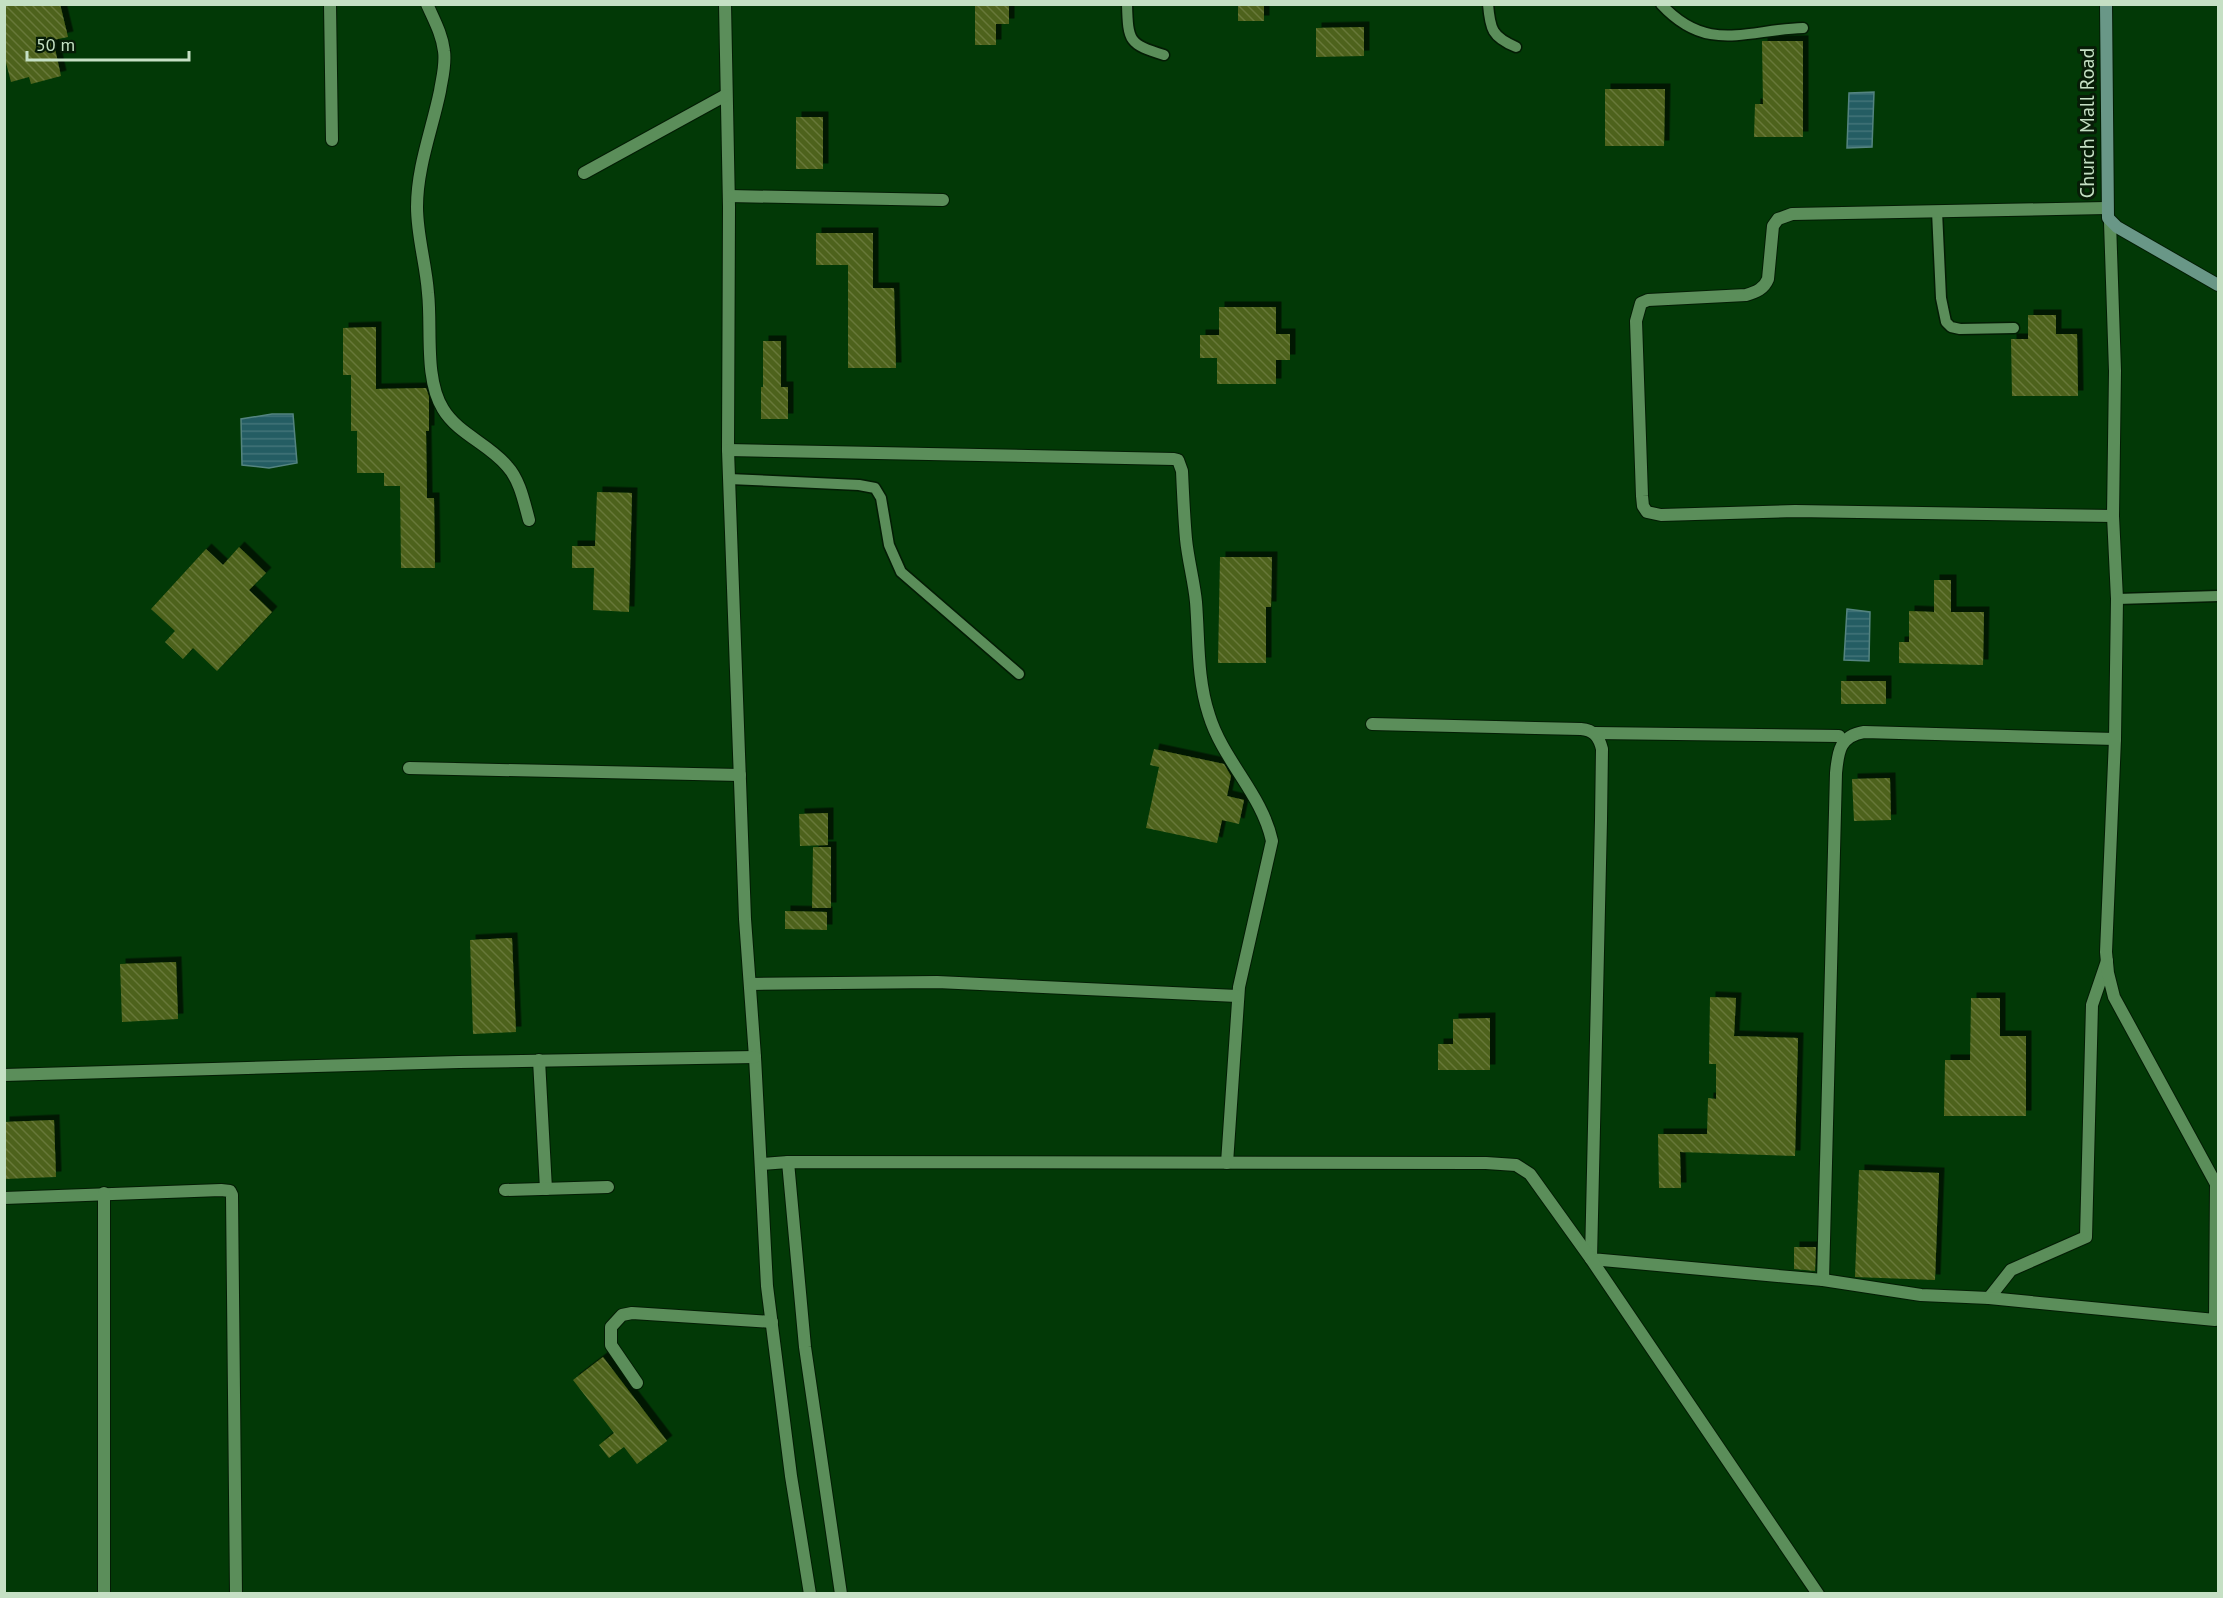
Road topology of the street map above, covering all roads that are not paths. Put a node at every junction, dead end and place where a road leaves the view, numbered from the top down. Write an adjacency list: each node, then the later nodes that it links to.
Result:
1 (330, 4): 12 (street)
2 (427, 4): 24 (street)
3 (725, 4): 11 (street)
4 (1127, 4): 10 (lane)
5 (1488, 4): 9 (lane)
6 (1661, 4): 8 (lane)
7 (2106, 4): 16 (street, Church Mall Road)
8 (1803, 28)
9 (1516, 46)
10 (1164, 55)
11 (726, 95): 13 (street); 14 (street)
12 (332, 141)
13 (584, 173)
14 (729, 196): 15 (street); 21 (street)
15 (943, 200)
16 (2106, 208): 17 (street); 18 (street, Church Mall Road)
17 (1937, 211): 20 (lane); 23 (street)
18 (2110, 222): 19 (street, Church Mall Road); 23 (street)
19 (2218, 285)
20 (2014, 328)
21 (728, 450): 22 (street); 36 (street)
22 (729, 479): 27 (lane); 33 (street)
23 (2113, 516): 26 (street)
24 (529, 520)
25 (2218, 596): 26 (lane)
26 (2117, 599): 31 (street)
27 (1019, 674)
28 (1372, 724): 29 (street)
29 (1594, 733): 30 (street); 48 (street)
30 (1839, 736)
31 (2115, 739): 34 (street); 49 (street)
32 (409, 768): 33 (street)
33 (740, 775): 35 (street)
34 (2107, 961): 50 (street); 50 (street)
35 (750, 984): 36 (street); 37 (street)
36 (1237, 996): 41 (street)
37 (755, 1057): 38 (street); 42 (street)
38 (539, 1060): 39 (street); 44 (street)
39 (4, 1075)
40 (788, 1162): 41 (street); 42 (street); 56 (street)
41 (1227, 1163): 48 (street)
42 (761, 1164): 51 (street)
43 (608, 1188): 44 (street)
44 (546, 1189): 45 (street)
45 (505, 1190)
46 (104, 1193): 47 (street); 53 (street); 54 (street)
47 (4, 1198)
48 (1591, 1259): 49 (street); 57 (street)
49 (1823, 1280): 50 (street)
50 (1989, 1298)
51 (772, 1322): 52 (street); 55 (street)
52 (637, 1383)
53 (104, 1593)
54 (236, 1593)
55 (810, 1593)
56 (841, 1593)
57 (1818, 1593)

